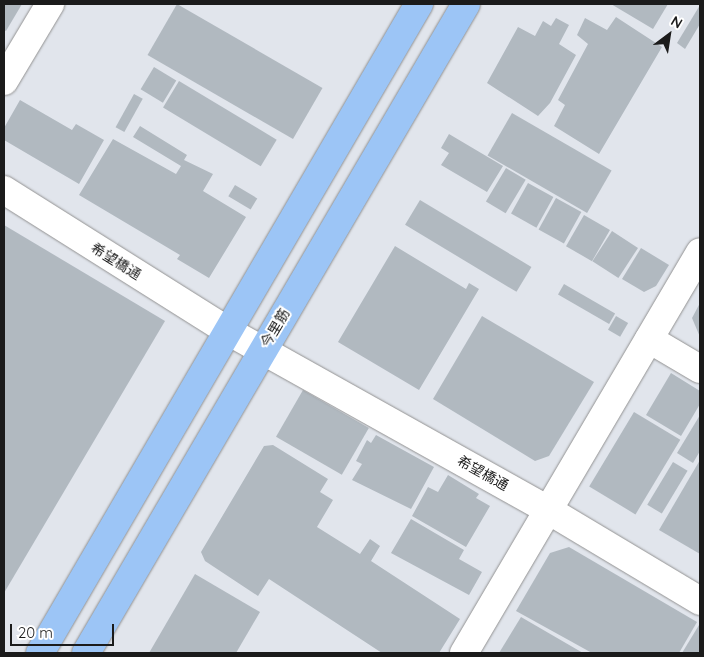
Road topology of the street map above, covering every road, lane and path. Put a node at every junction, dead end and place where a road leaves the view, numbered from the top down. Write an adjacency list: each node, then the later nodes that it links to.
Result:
1 (50, 4): 4 (street)
2 (419, 4): 7 (main road)
3 (466, 4): 9 (main road, 今里筋)
4 (4, 81)
5 (4, 190): 7 (street, 希望橋通)
6 (700, 252): 8 (street)
7 (228, 331): 9 (street, 希望橋通); 13 (main road)
8 (649, 338): 10 (street); 11 (street)
9 (262, 350): 11 (street, 希望橋通); 14 (main road, 今里筋)
10 (700, 369)
11 (548, 510): 12 (street, 希望橋通); 15 (street)
12 (700, 601)
13 (40, 653)
14 (86, 653)
15 (464, 653)

